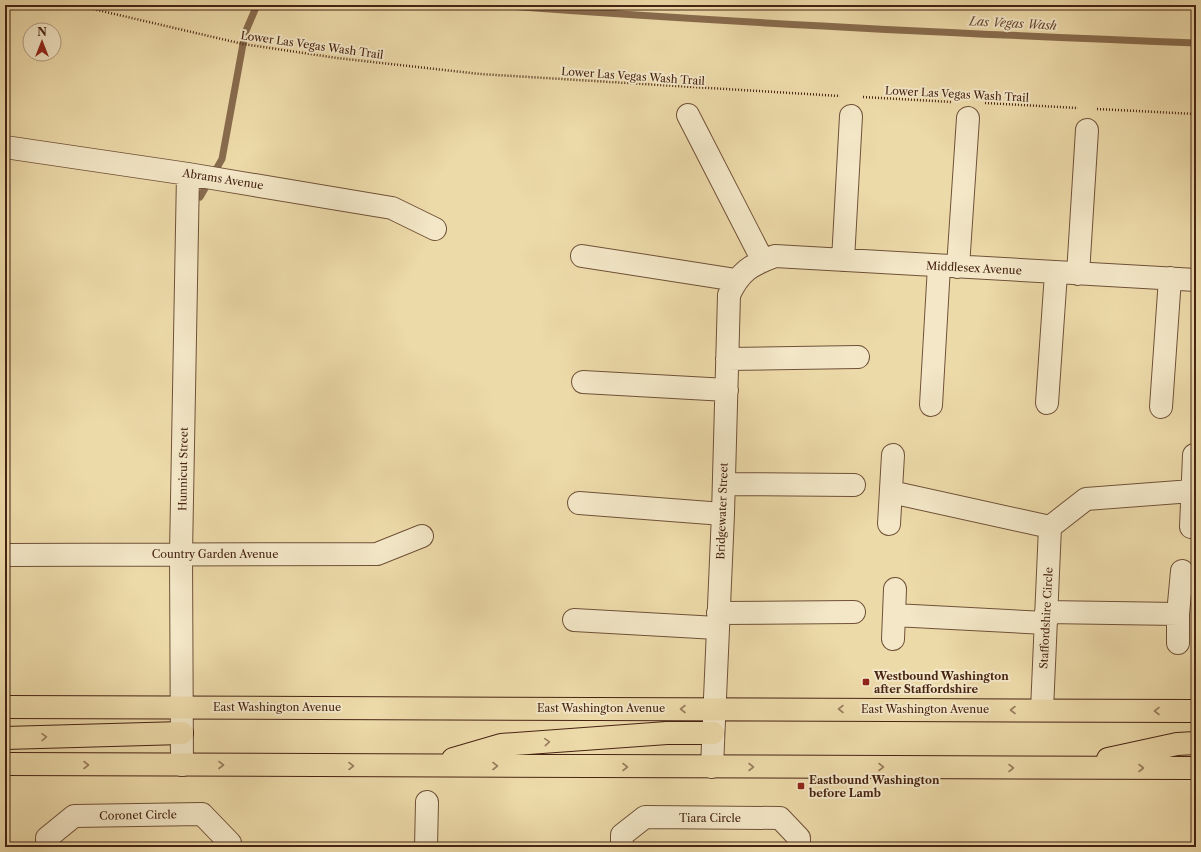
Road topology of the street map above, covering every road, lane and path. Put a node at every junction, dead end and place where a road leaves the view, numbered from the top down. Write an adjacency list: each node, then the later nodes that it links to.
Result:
1 (76, 5): 2 (path, Lower Las Vegas Wash Trail)
2 (851, 103): 3 (path, Lower Las Vegas Wash Trail); 13 (street)
3 (970, 108): 4 (path, Lower Las Vegas Wash Trail); 15 (street)
4 (1085, 109)
5 (1093, 109): 6 (path)
6 (1196, 114)
7 (688, 115): 14 (street)
8 (1087, 130): 18 (street)
9 (5, 147): 10 (street, Abrams Avenue)
10 (188, 174): 11 (street, Abrams Avenue); 41 (street, Hunnicut Street)
11 (435, 229)
12 (582, 256): 20 (street)
13 (843, 260): 14 (street, Middlesex Avenue); 15 (street, Middlesex Avenue)
14 (758, 263): 20 (street, Bridgewater Street)
15 (949, 266): 17 (street, Middlesex Avenue); 27 (street)
16 (1196, 270): 21 (street)
17 (1056, 273): 18 (street, Middlesex Avenue); 26 (street)
18 (1078, 274): 19 (street, Middlesex Avenue)
19 (1170, 278): 21 (street, Middlesex Avenue); 28 (street)
20 (736, 280): 23 (street, Bridgewater Street)
21 (1196, 280)
22 (858, 358): 23 (street)
23 (727, 359): 25 (street, Bridgewater Street)
24 (583, 382): 25 (street)
25 (726, 390): 31 (street, Bridgewater Street)
26 (1047, 403)
27 (930, 405)
28 (1161, 407)
29 (893, 455): 34 (street)
30 (1194, 455): 33 (street)
31 (724, 484): 32 (street); 36 (street, Bridgewater Street)
32 (854, 485)
33 (1192, 491): 38 (street); 39 (street)
34 (891, 492): 37 (street); 38 (street)
35 (579, 503): 36 (street)
36 (723, 514): 50 (street, Bridgewater Street)
37 (889, 524)
38 (1050, 527): 48 (street, Staffordshire Circle)
39 (1191, 527)
40 (422, 536): 41 (street, Country Garden Avenue)
41 (181, 554): 42 (street, Country Garden Avenue); 54 (street, Hunnicut Street)
42 (5, 555)
43 (1182, 571): 46 (street)
44 (895, 590): 47 (street)
45 (854, 612): 50 (street)
46 (1178, 614): 48 (street); 52 (street)
47 (894, 615): 48 (street); 51 (street)
48 (1046, 617): 56 (street, Staffordshire Circle)
49 (574, 620): 50 (street)
50 (718, 621): 55 (street, Bridgewater Street)
51 (893, 639)
52 (1178, 643)
53 (5, 707): 54 (main road, East Washington Avenue)
54 (182, 707): 55 (main road, East Washington Avenue, one-way to 54); 58 (street, Hunnicut Street)
55 (714, 709): 56 (main road, East Washington Avenue, one-way to 55); 59 (street, Bridgewater Street)
56 (1042, 710): 57 (main road, East Washington Avenue, one-way to 56)
57 (1196, 711)
58 (182, 733): 60 (main road, one-way to 58); 63 (street, Hunnicut Street)
59 (713, 733): 64 (main road, one-way to 59); 65 (street, Bridgewater Street)
60 (5, 738)
61 (1196, 743): 66 (main road)
62 (5, 764): 63 (main road, one-way to 63)
63 (182, 765): 64 (main road, one-way to 64)
64 (426, 766): 65 (main road, one-way to 65)
65 (712, 767): 66 (main road, one-way to 66)
66 (1066, 768): 67 (main road, one-way to 67)
67 (1196, 768)
68 (426, 802): 71 (street)
69 (47, 847): 70 (street, Coronet Circle)
70 (230, 847)
71 (426, 847)
72 (622, 847): 73 (street, Tiara Circle)
73 (799, 847)

